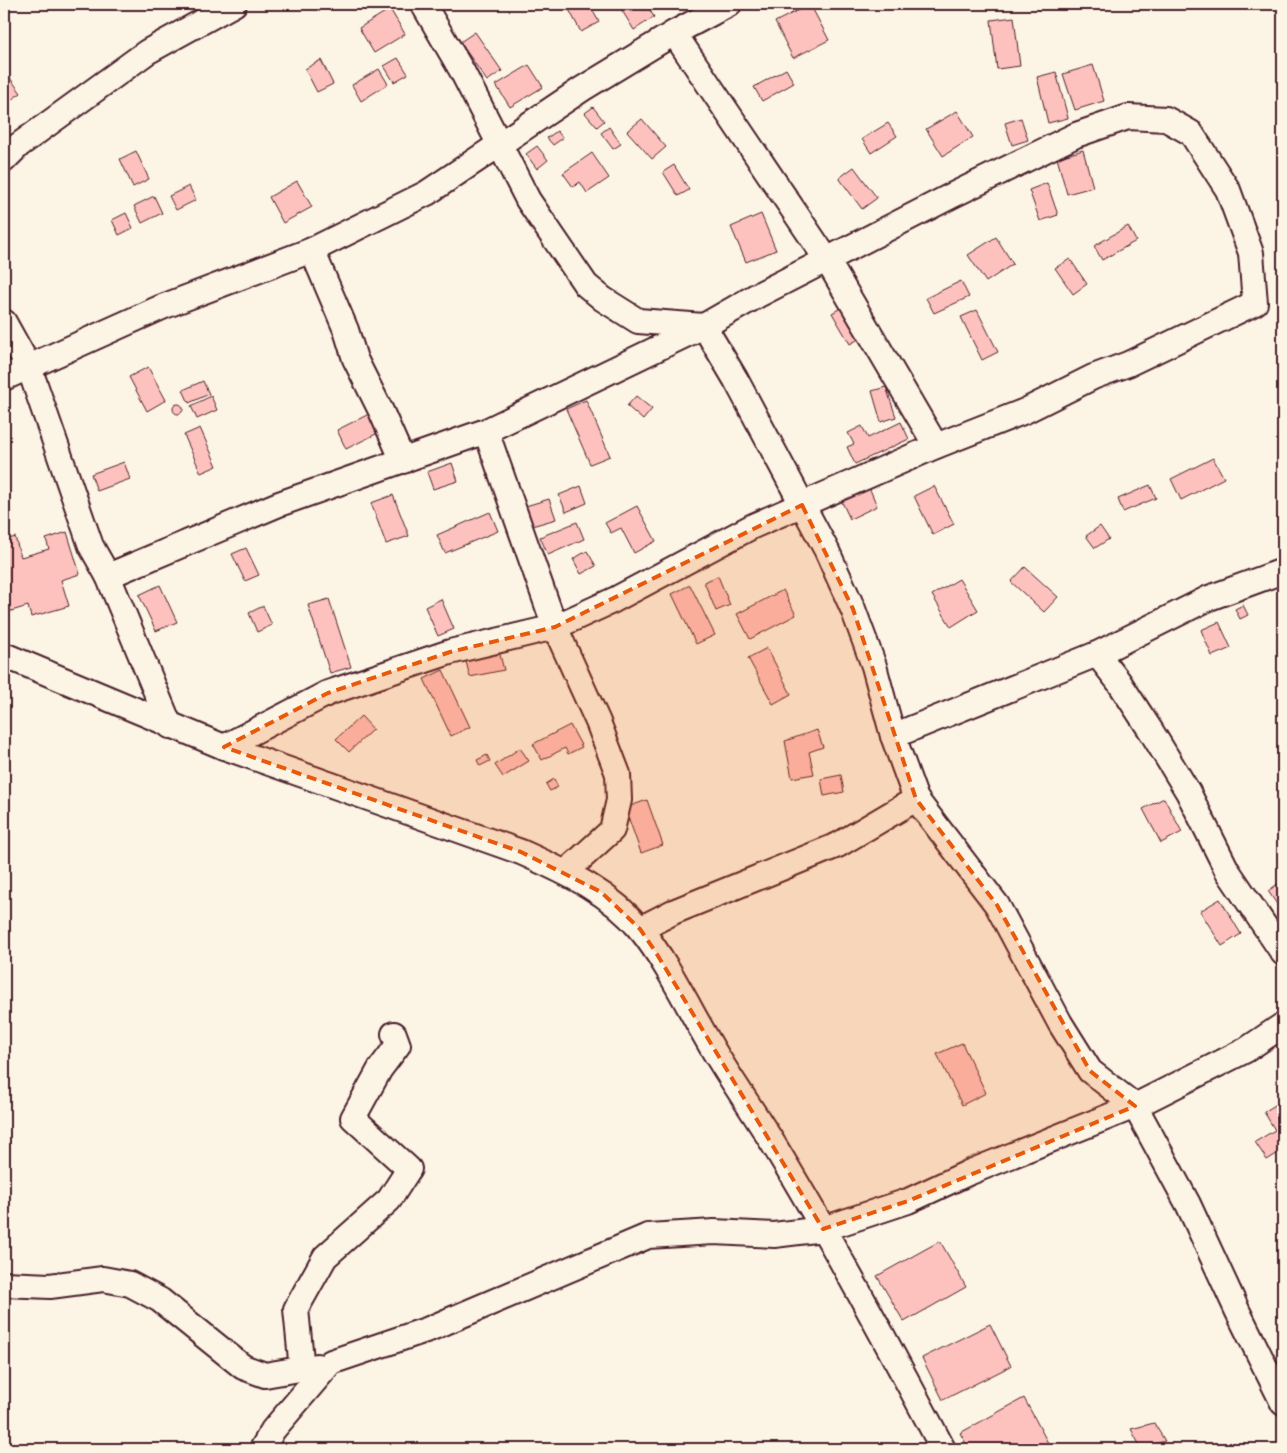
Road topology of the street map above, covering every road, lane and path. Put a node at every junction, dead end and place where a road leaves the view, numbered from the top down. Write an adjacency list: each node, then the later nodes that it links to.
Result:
1 (234, 4): 6 (street)
2 (424, 4): 5 (street)
3 (729, 4): 4 (street)
4 (674, 33): 5 (street); 8 (street)
5 (501, 145): 7 (street); 10 (street)
6 (4, 160)
7 (312, 250): 11 (street); 15 (street)
8 (827, 260): 10 (street); 14 (street); 14 (street)
9 (4, 322): 11 (street)
10 (704, 326): 13 (street); 16 (street)
11 (29, 367): 12 (street); 18 (street)
12 (4, 378)
13 (486, 431): 15 (street); 19 (street)
14 (936, 446): 16 (street)
15 (403, 461): 18 (street)
16 (802, 505): 19 (street); 23 (street)
17 (1283, 571): 20 (street)
18 (108, 576): 22 (street)
19 (555, 627): 24 (street); 26 (street)
20 (1097, 654): 23 (street); 28 (street)
21 (4, 655): 22 (street)
22 (170, 726): 24 (street)
23 (893, 736): 25 (street)
24 (224, 747): 26 (street)
25 (916, 799): 27 (street); 31 (street)
26 (566, 872): 27 (street)
27 (640, 929): 32 (street)
28 (1283, 953)
29 (1283, 1025): 31 (street)
30 (394, 1034): 35 (street)
31 (1135, 1106): 32 (street); 36 (street)
32 (823, 1229): 34 (street); 38 (street)
33 (4, 1284): 35 (street)
34 (331, 1362): 35 (street); 37 (street)
35 (302, 1370)
36 (1283, 1403)
37 (262, 1449)
38 (943, 1449)

